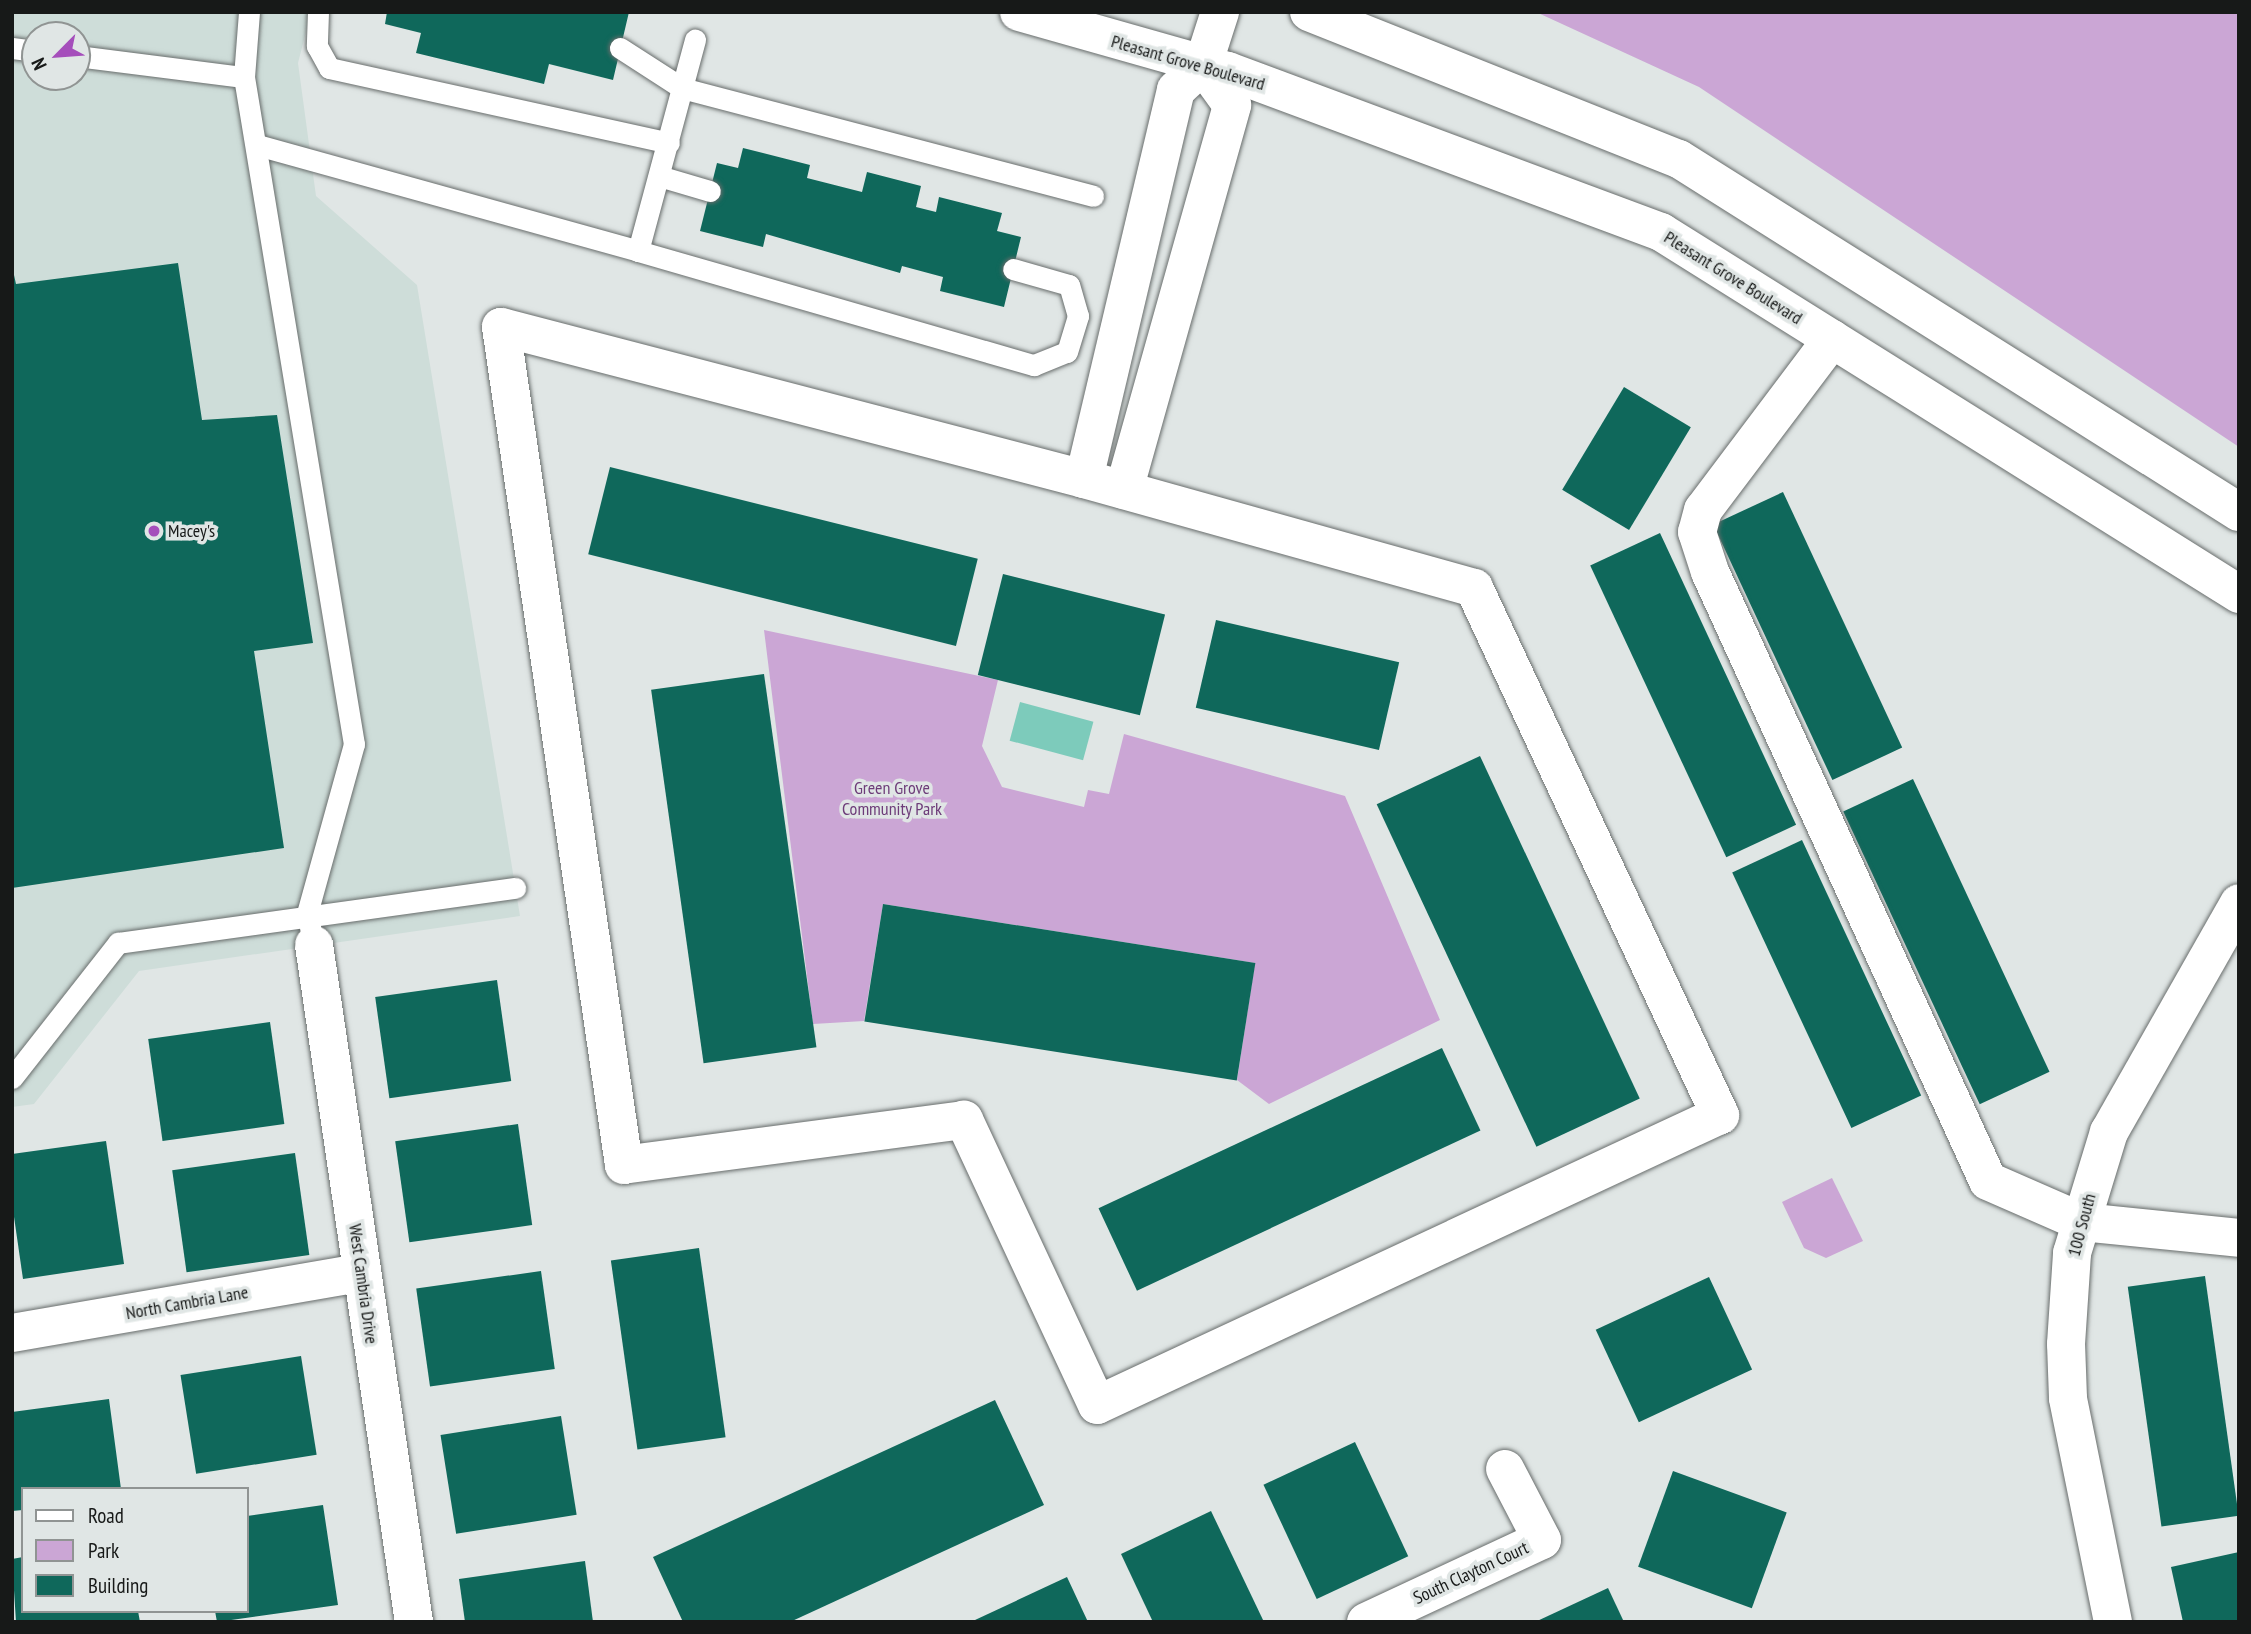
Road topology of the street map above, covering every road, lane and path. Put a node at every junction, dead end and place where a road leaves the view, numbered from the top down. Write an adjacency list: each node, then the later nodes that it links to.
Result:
1 (250, 12): 10 (lane)
2 (317, 12): 12 (lane)
3 (1019, 12): 9 (street, Pleasant Grove Boulevard)
4 (1220, 12): 9 (street)
5 (1309, 12): 24 (street)
6 (695, 40): 11 (lane)
7 (620, 48): 11 (lane)
8 (91, 58): 10 (lane)
9 (1203, 65): 14 (street); 16 (street); 21 (street, Pleasant Grove Boulevard)
10 (244, 77): 13 (lane)
11 (682, 88): 12 (lane); 18 (lane)
12 (669, 143): 15 (lane)
13 (257, 145): 19 (lane); 28 (lane)
14 (1157, 170): 16 (street); 22 (street)
15 (659, 176): 17 (lane); 19 (lane)
16 (1209, 188): 23 (street)
17 (710, 191)
18 (1093, 196)
19 (638, 251): 20 (lane)
20 (1013, 270)
21 (1832, 339): 25 (street, Pleasant Grove Boulevard); 30 (street)
22 (1084, 479): 23 (street); 23 (street)
23 (1124, 490)
24 (2239, 512)
25 (2239, 594)
26 (516, 888): 28 (lane)
27 (2239, 903): 30 (street, 100 South)
28 (311, 930): 29 (lane); 32 (street, West Cambria Drive)
29 (12, 1078)
30 (2082, 1222): 31 (street); 37 (street, 100 South)
31 (2239, 1238)
32 (361, 1273): 33 (street, North Cambria Lane); 35 (street, West Cambria Drive)
33 (12, 1333)
34 (1505, 1469): 36 (street, South Clayton Court)
35 (414, 1622)
36 (1366, 1622)
37 (2113, 1622)

